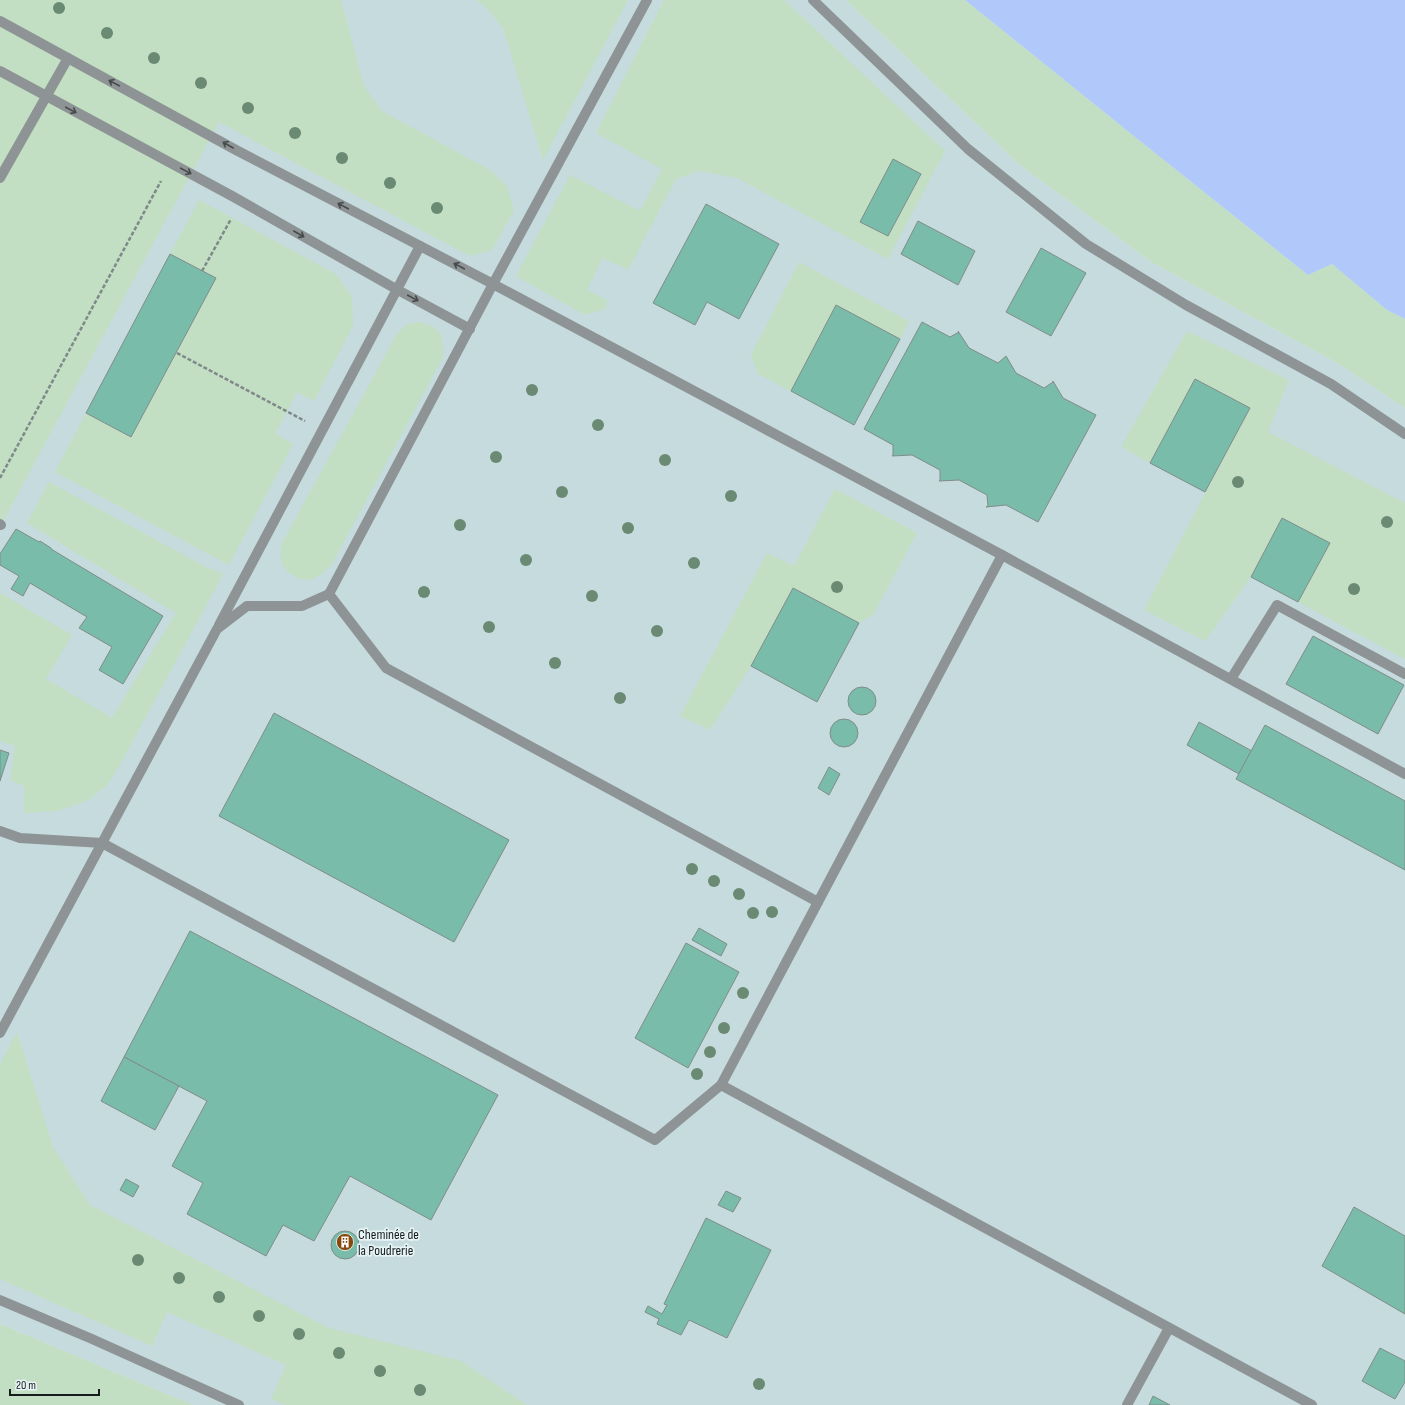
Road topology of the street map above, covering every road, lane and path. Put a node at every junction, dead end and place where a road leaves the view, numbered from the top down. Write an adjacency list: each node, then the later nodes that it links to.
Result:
1 (647, 0): 12 (lane)
2 (813, 0): 17 (lane)
3 (0, 21): 4 (lane)
4 (68, 58): 6 (lane); 10 (lane, one-way to 4)
5 (0, 71): 6 (lane)
6 (46, 96): 7 (lane, one-way to 7); 8 (lane)
7 (171, 163): 9 (lane, one-way to 9); 18 (path)
8 (0, 178)
9 (240, 201): 11 (path); 13 (lane, one-way to 13)
10 (420, 246): 12 (lane, one-way to 10); 13 (lane)
11 (202, 271)
12 (493, 284): 14 (lane); 19 (lane)
13 (396, 290): 14 (lane, one-way to 14); 16 (lane)
14 (470, 328): 20 (lane)
15 (177, 353): 16 (path)
16 (322, 429): 21 (lane)
17 (1405, 434)
18 (0, 478)
19 (1002, 555): 23 (lane); 27 (lane)
20 (330, 594): 21 (lane); 27 (lane)
21 (217, 629): 26 (lane)
22 (1405, 674): 23 (lane)
23 (1231, 679): 24 (lane)
24 (1405, 774)
25 (0, 831): 26 (lane)
26 (102, 843): 28 (lane); 29 (lane)
27 (818, 902): 29 (lane)
28 (0, 1033)
29 (721, 1085): 31 (lane)
30 (0, 1300): 32 (lane)
31 (1169, 1328): 33 (lane); 34 (lane)
32 (239, 1405)
33 (1127, 1405)
34 (1312, 1405)

